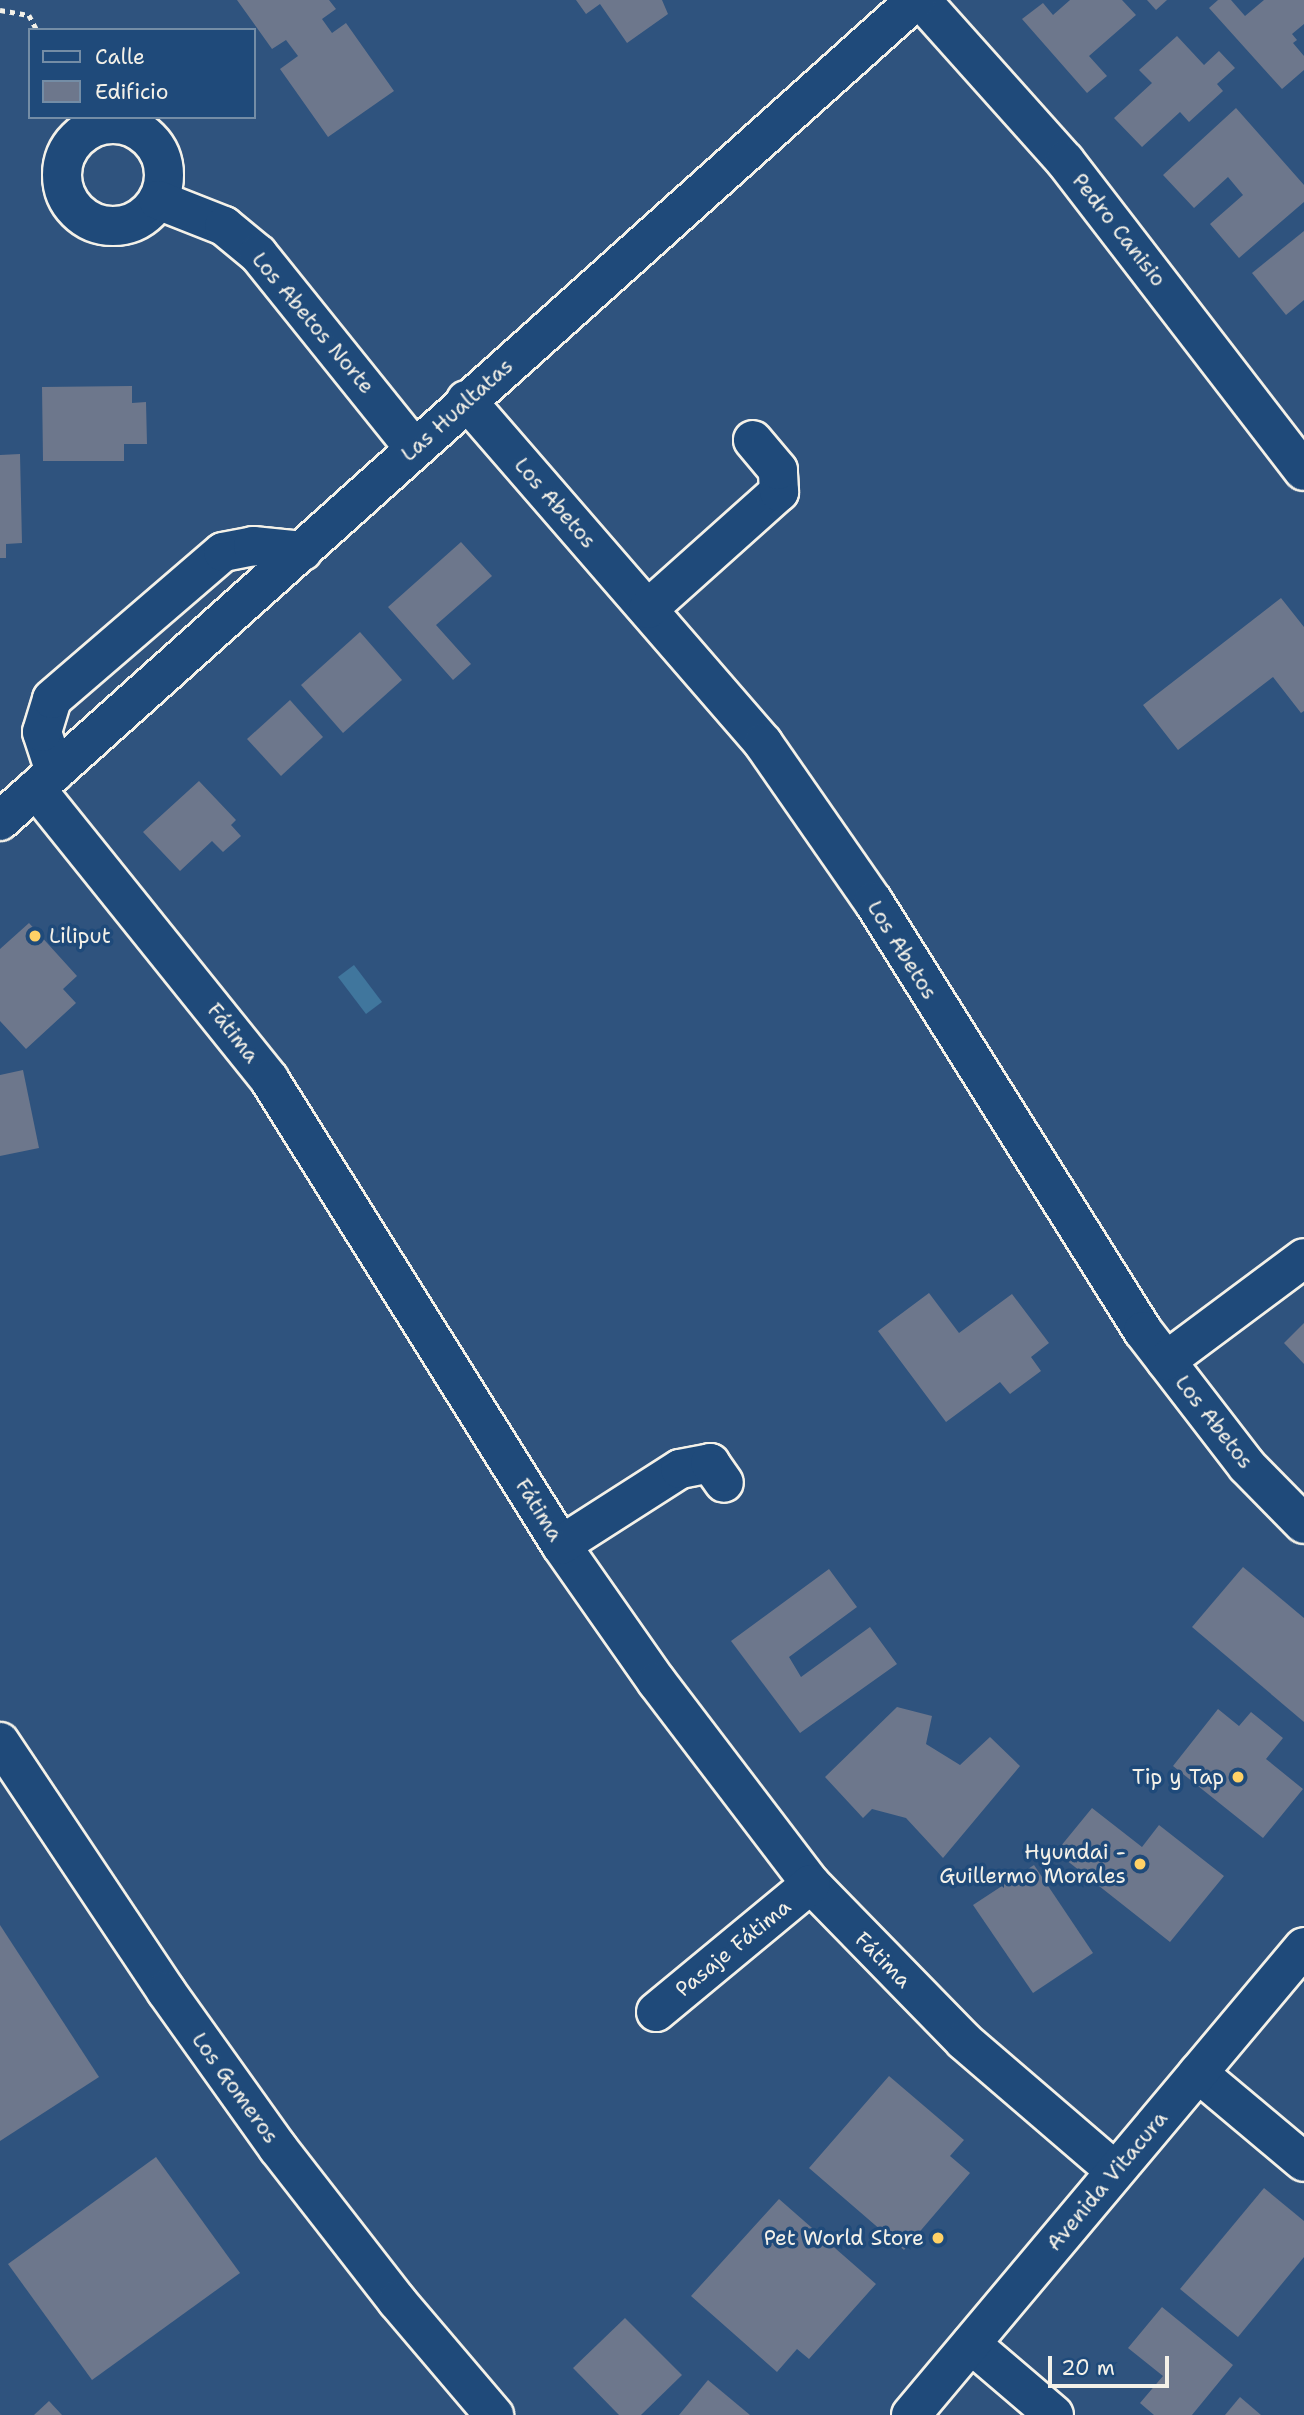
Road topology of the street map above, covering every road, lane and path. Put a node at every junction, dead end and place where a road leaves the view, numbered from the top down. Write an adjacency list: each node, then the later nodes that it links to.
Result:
1 (919, 0): 6 (street, Las Hualtatas); 9 (street, Pedro Canisio)
2 (0, 10): 3 (path)
3 (36, 28)
4 (89, 123): 5 (street); 5 (street)
5 (158, 200): 8 (street, Los Abetos Norte)
6 (466, 400): 8 (street, Las Hualtatas); 11 (street, Los Abetos)
7 (753, 440): 11 (street)
8 (414, 448): 10 (street, Las Hualtatas)
9 (1304, 471)
10 (303, 551): 12 (street, Las Hualtatas); 12 (street)
11 (648, 609): 15 (street, Los Abetos)
12 (46, 780): 13 (street, Las Hualtatas); 18 (street, Fátima)
13 (0, 821)
14 (1304, 1258): 15 (street)
15 (1166, 1361): 17 (street, Los Abetos)
16 (724, 1483): 18 (street)
17 (1304, 1524)
18 (561, 1545): 20 (street, Fátima)
19 (0, 1742): 27 (street, Los Gomeros)
20 (811, 1884): 22 (street, Pasaje Fátima); 25 (street, Fátima)
21 (1304, 1947): 23 (street, Avenida Vitacura)
22 (656, 2012)
23 (1198, 2073): 24 (street); 25 (street, Avenida Vitacura)
24 (1304, 2162)
25 (1115, 2171): 26 (street, Avenida Vitacura)
26 (971, 2344): 28 (street, Avenida Vitacura); 29 (street)
27 (494, 2415)
28 (911, 2415)
29 (1054, 2415)

